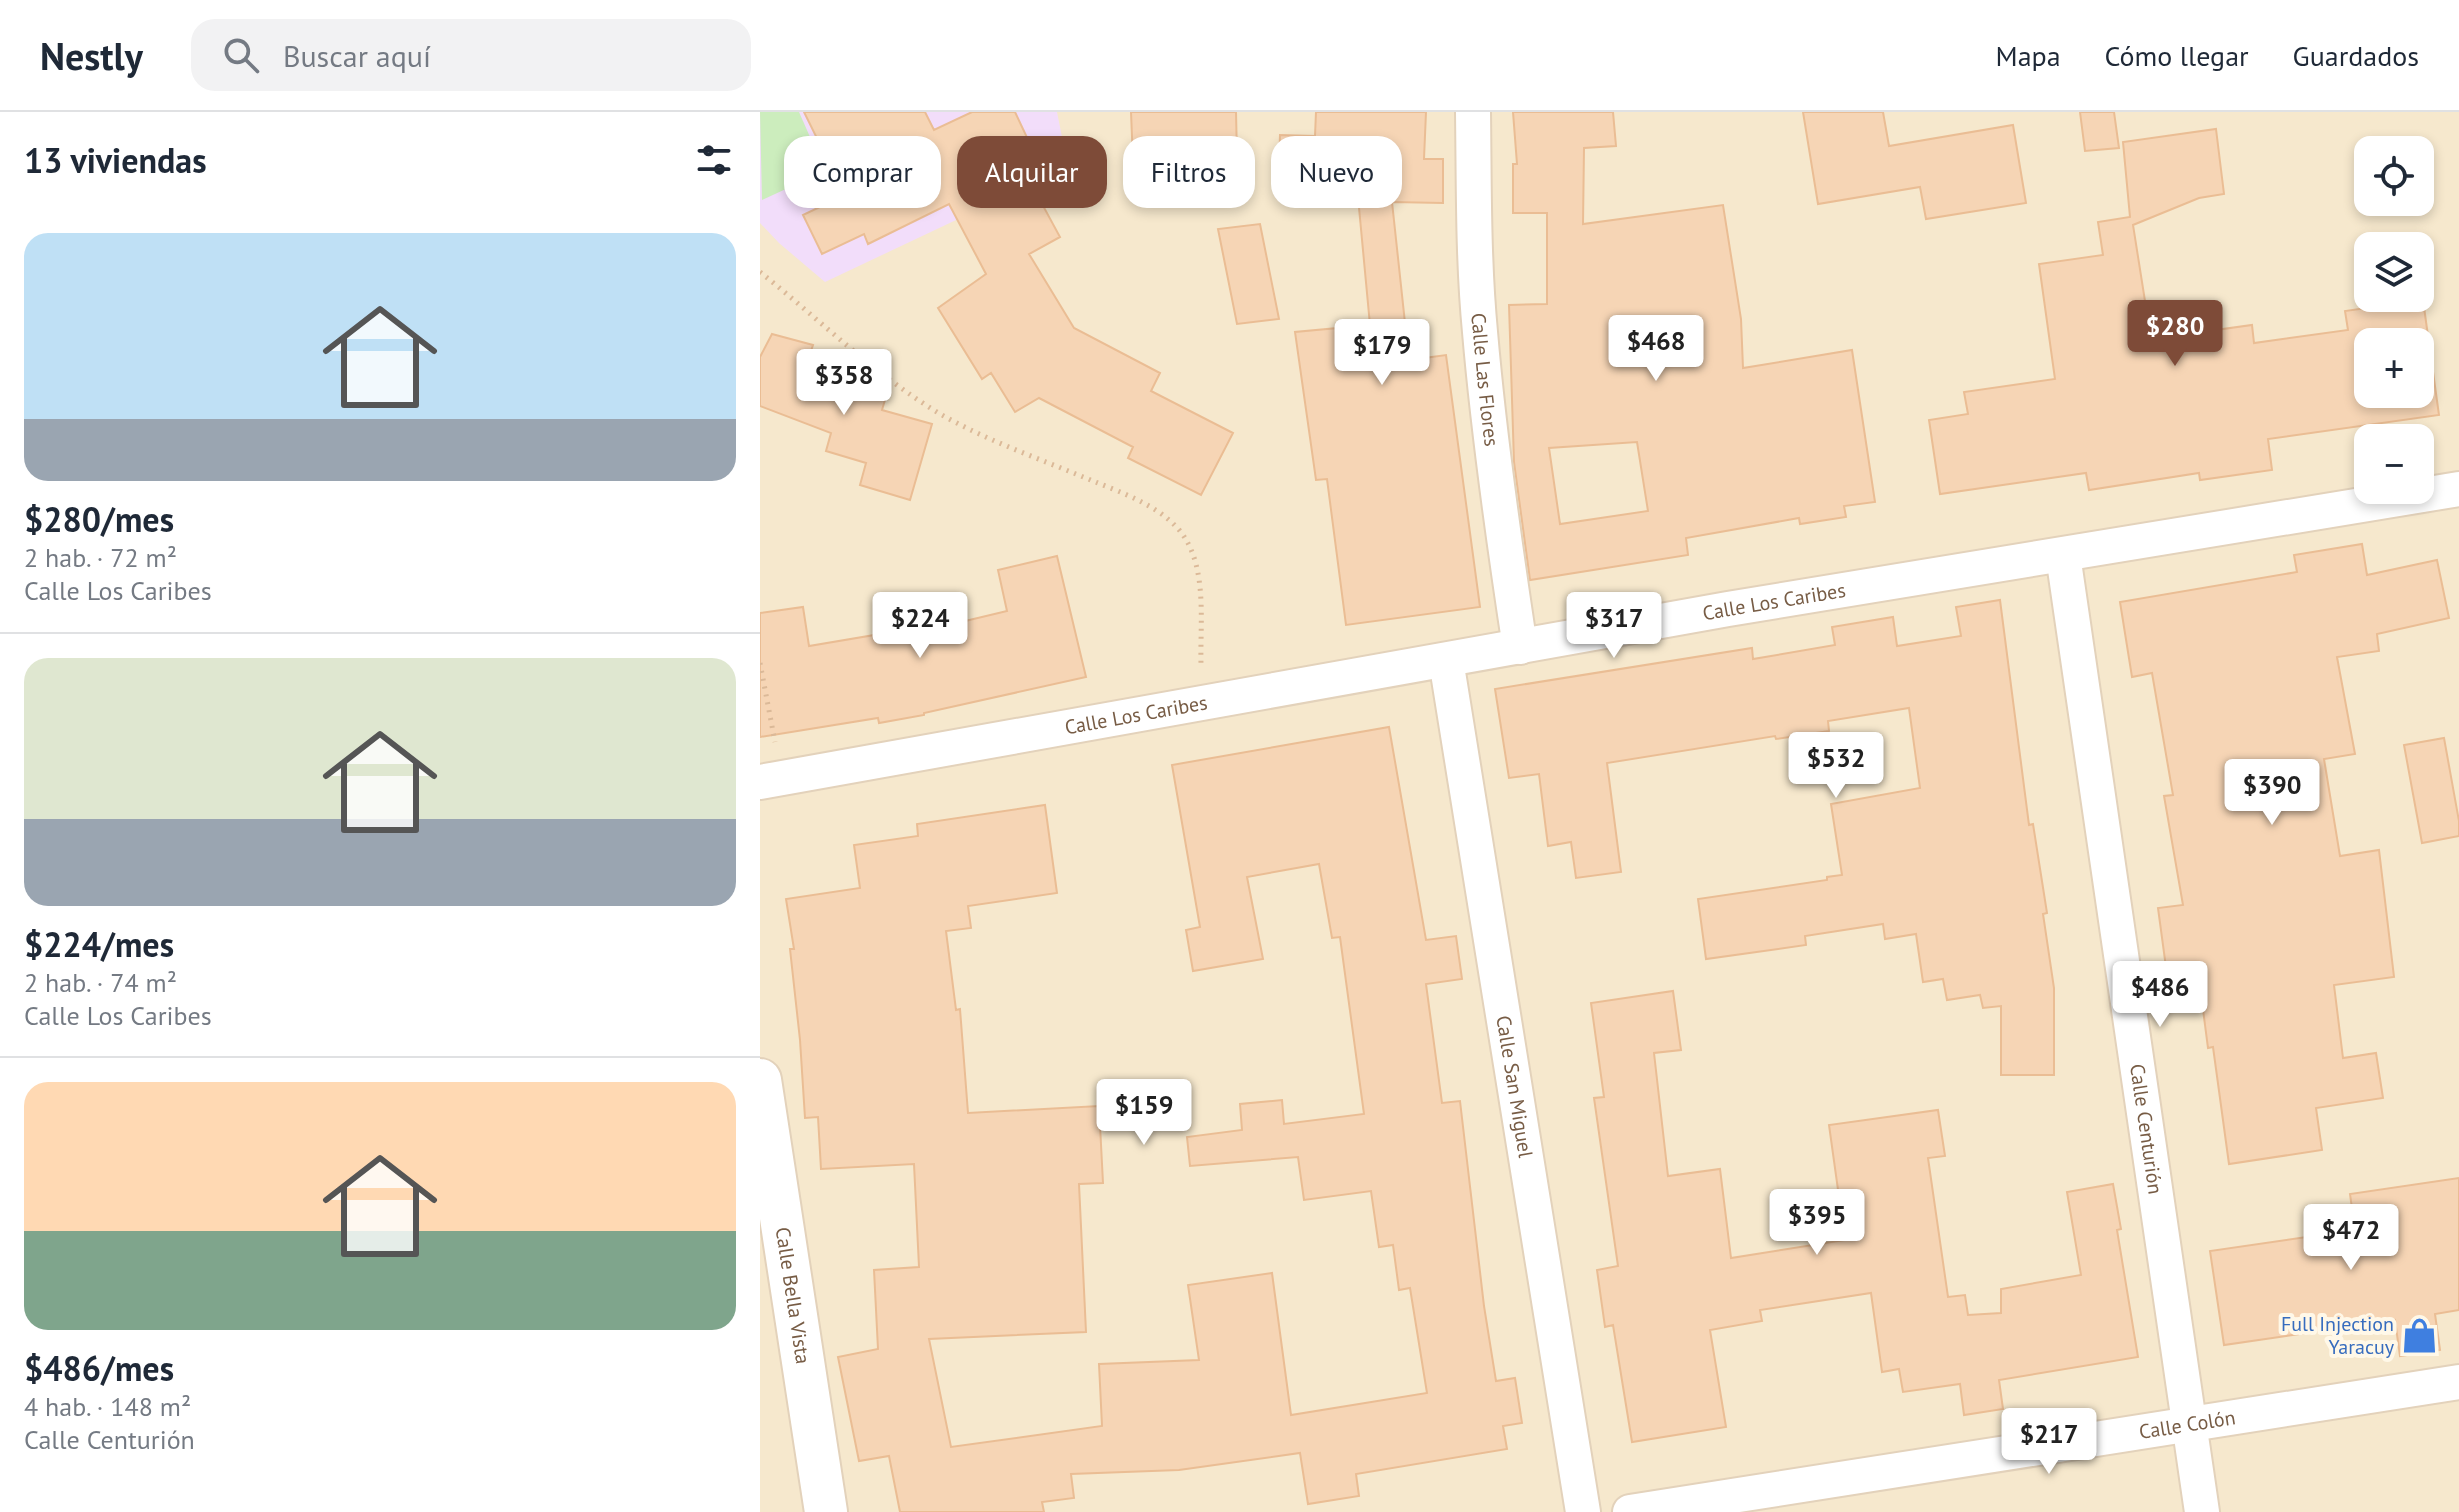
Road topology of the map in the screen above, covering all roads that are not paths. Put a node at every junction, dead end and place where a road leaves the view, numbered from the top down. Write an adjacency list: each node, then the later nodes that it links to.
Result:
1 (1473, 112): 4 (street, Calle Las Flores)
2 (2459, 489): 3 (street, Calle Los Caribes)
3 (2063, 555): 4 (street, Calle Los Caribes); 9 (street, Calle Centurión)
4 (1520, 647): 5 (street, Calle Los Caribes)
5 (1446, 660): 6 (street, Calle Los Caribes); 11 (street, Calle San Miguel)
6 (771, 780)
7 (760, 1080): 10 (street, Calle Bella Vista)
8 (2459, 1382): 9 (street, Calle Colón)
9 (2188, 1425): 12 (street, Calle Colón); 13 (street, Calle Centurión)
10 (826, 1512)
11 (1583, 1512)
12 (1630, 1512)
13 (2202, 1512)

